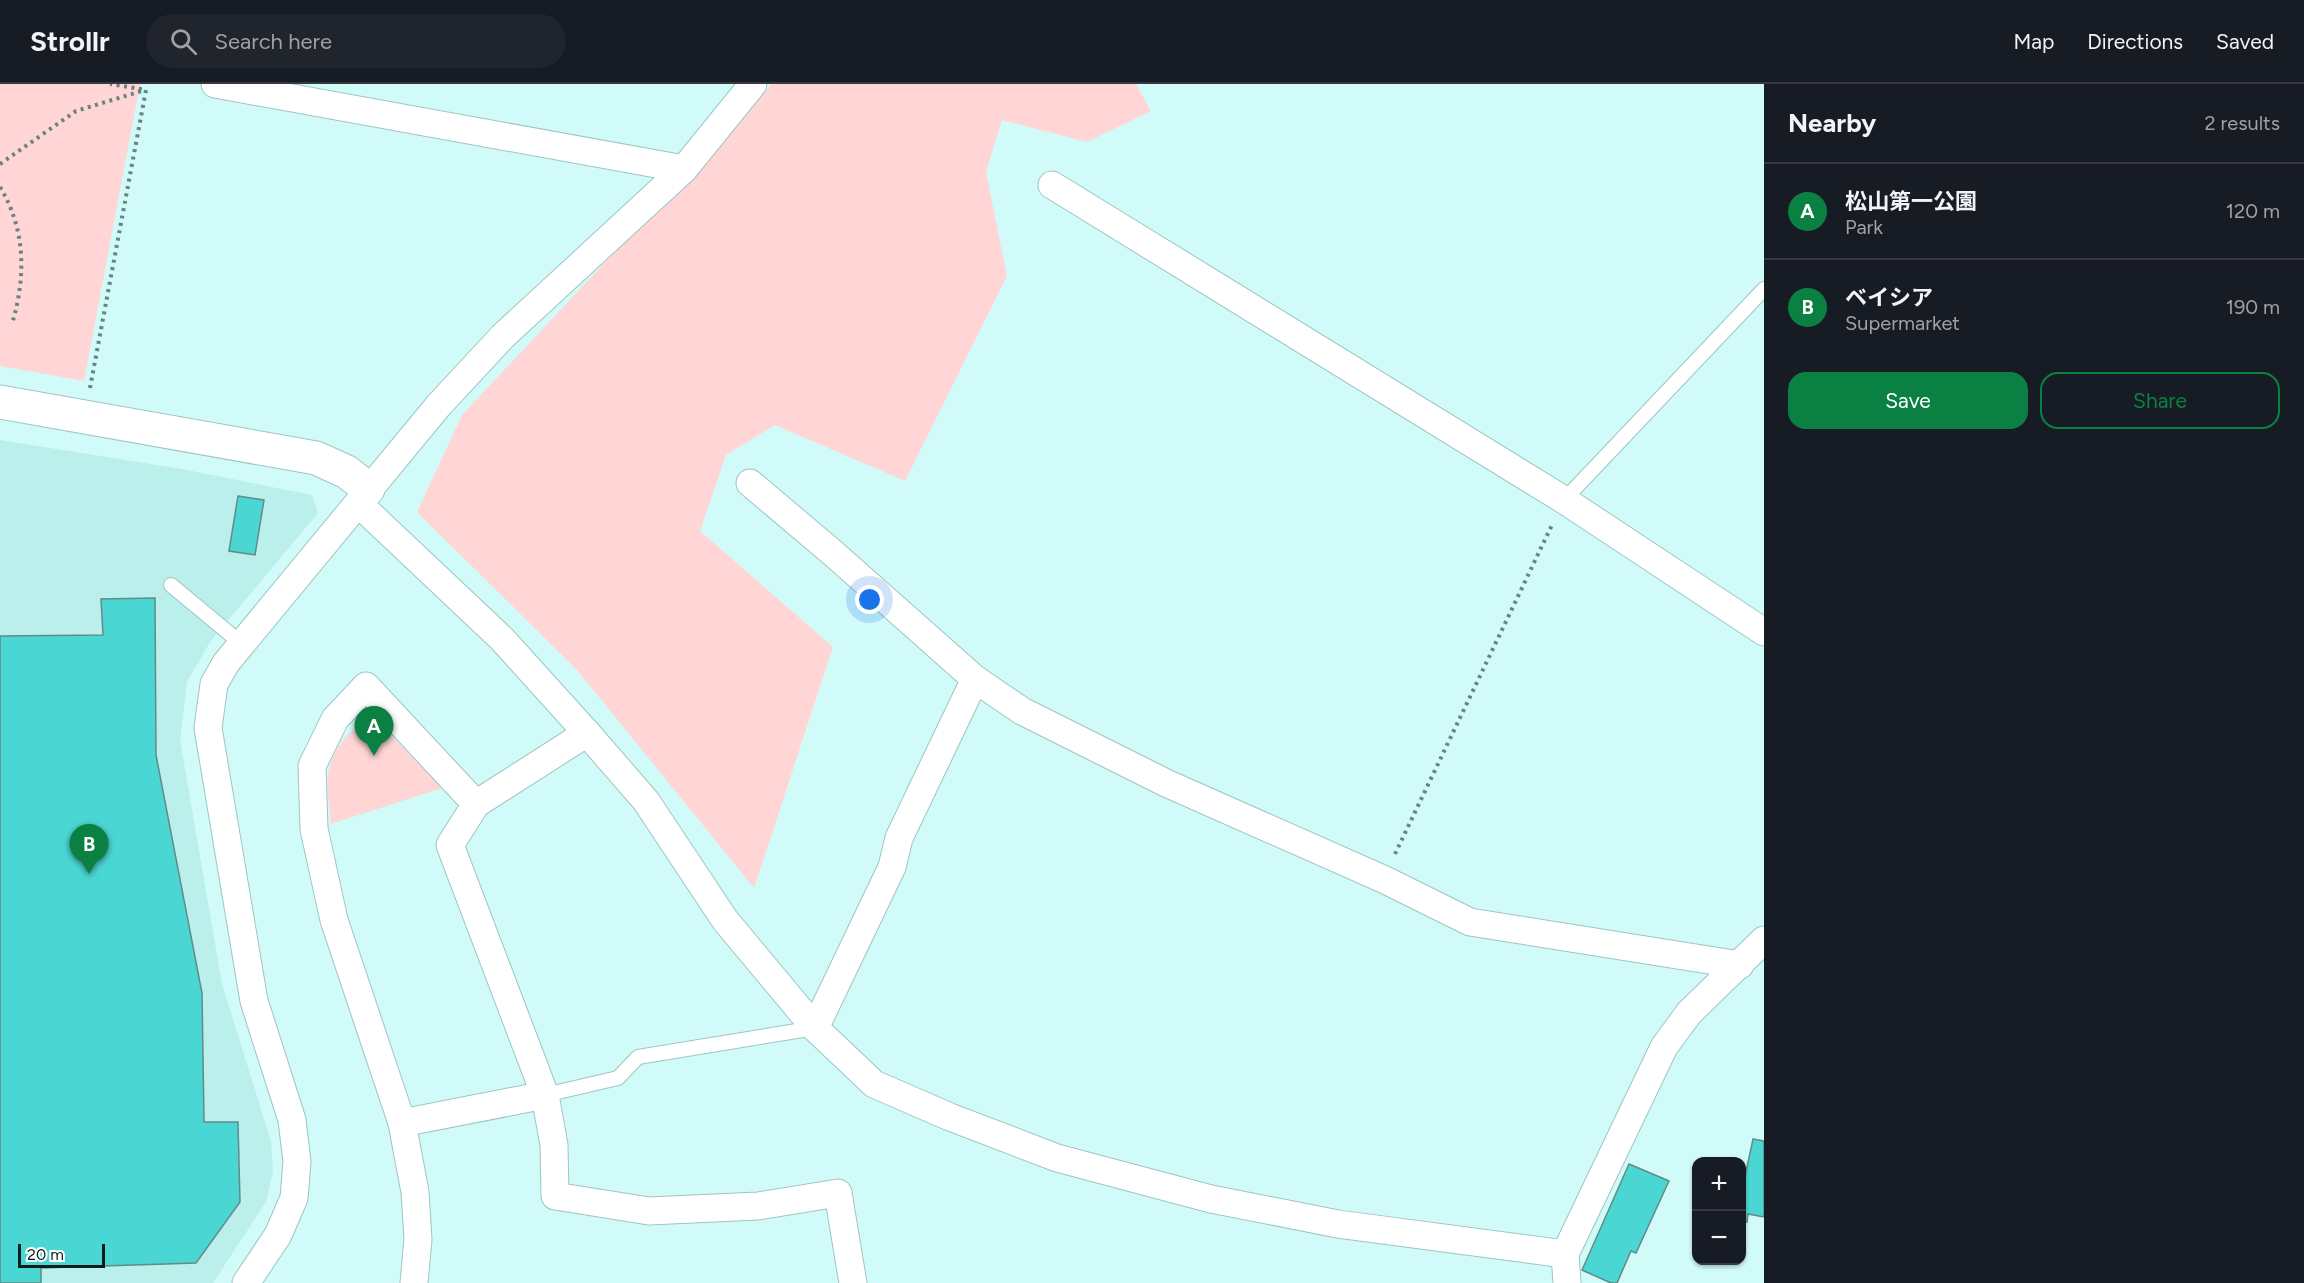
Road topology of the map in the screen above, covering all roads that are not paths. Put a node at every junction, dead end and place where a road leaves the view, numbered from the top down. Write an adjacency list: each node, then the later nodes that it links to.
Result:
1 (215, 84): 3 (street)
2 (753, 84): 3 (street)
3 (684, 169): 8 (street)
4 (1052, 185): 9 (street)
5 (1764, 289): 9 (lane)
6 (0, 402): 8 (street)
7 (750, 483): 13 (street)
8 (364, 497): 12 (street); 14 (street)
9 (1564, 500): 11 (street)
10 (171, 585): 12 (lane)
11 (1764, 632)
12 (242, 644): 22 (street)
13 (975, 679): 17 (street); 18 (street)
14 (587, 733): 15 (street); 18 (street)
15 (476, 804): 19 (street); 20 (street)
16 (1764, 940): 17 (street)
17 (1740, 965): 21 (street)
18 (815, 1028): 19 (lane); 21 (street)
19 (545, 1095): 20 (street); 24 (street)
20 (402, 1123): 23 (street)
21 (1565, 1254): 25 (street)
22 (246, 1283)
23 (414, 1283)
24 (853, 1283)
25 (1567, 1283)

